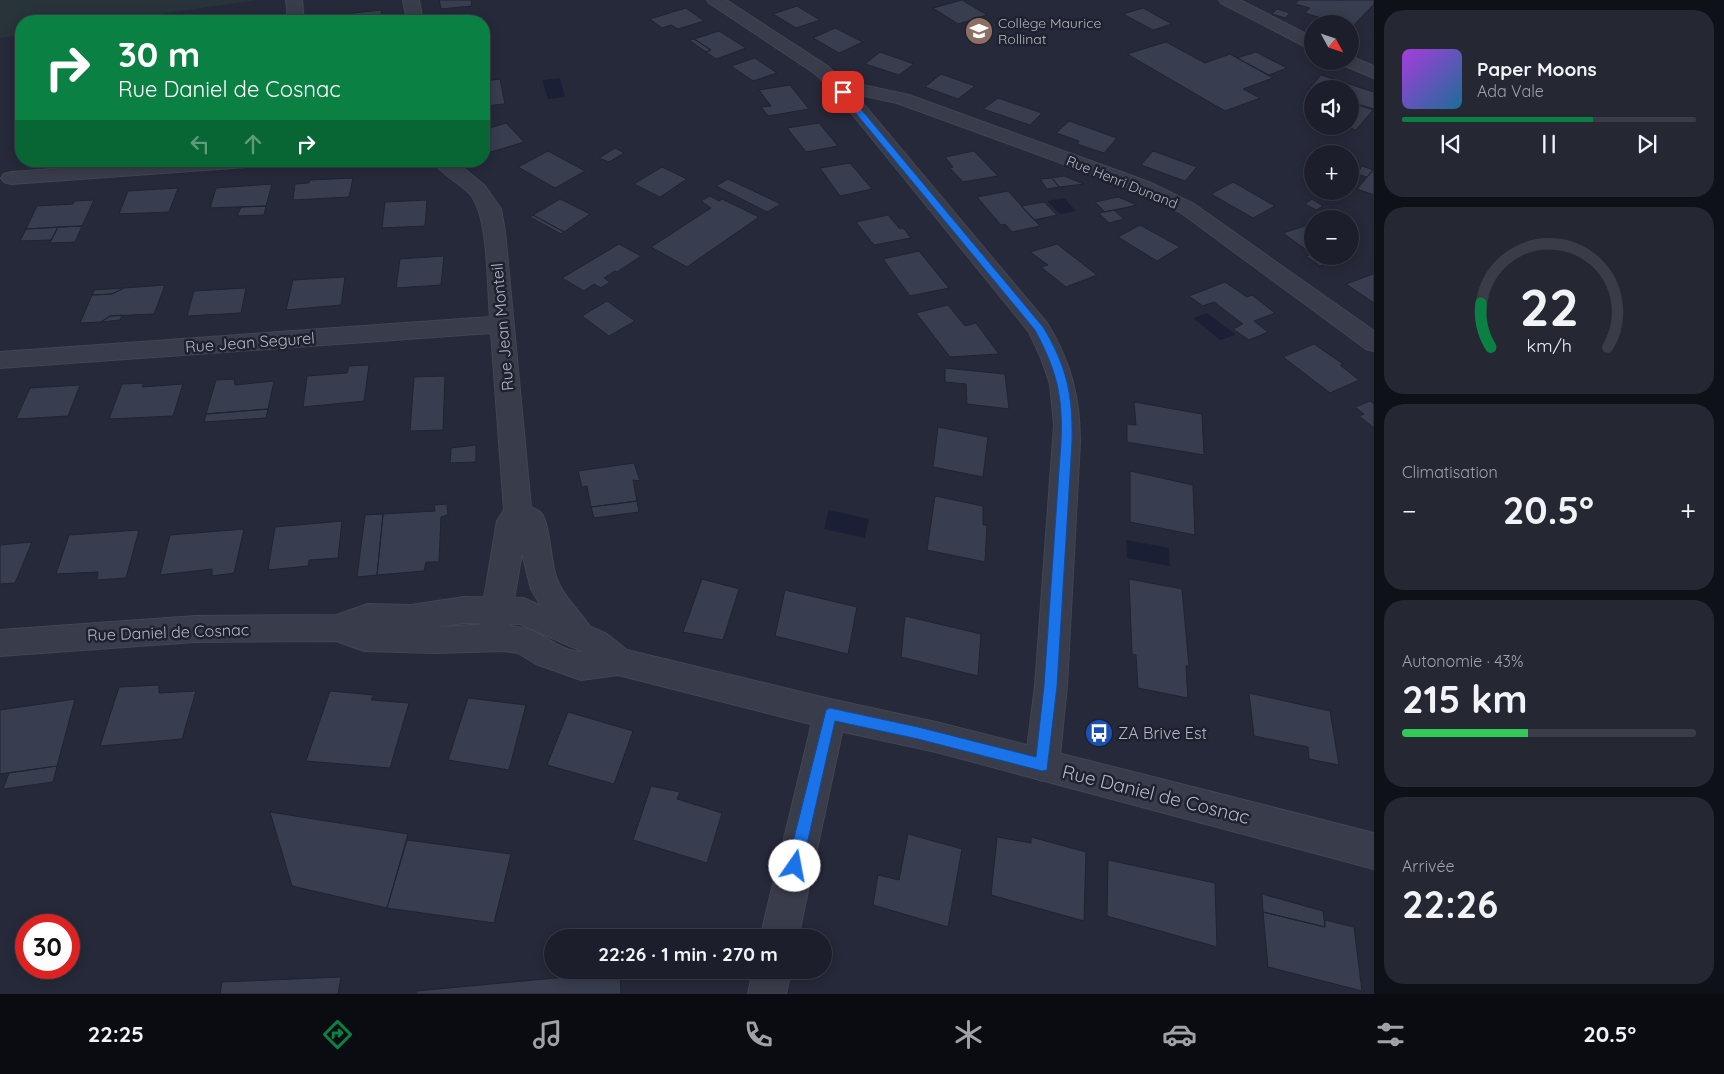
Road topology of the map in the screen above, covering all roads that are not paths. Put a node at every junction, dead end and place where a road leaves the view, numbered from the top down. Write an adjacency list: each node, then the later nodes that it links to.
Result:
1 (294, 0): 5 (street)
2 (411, 0): 6 (street)
3 (715, 0): 10 (street)
4 (1227, 0): 7 (street)
5 (295, 15)
6 (414, 15)
7 (1304, 39)
8 (1359, 65): 9 (street)
9 (1374, 72)
10 (838, 85): 17 (street, Rue Henri Dunand); 25 (street)
11 (17, 167): 14 (street)
12 (164, 167): 14 (street)
13 (449, 167): 16 (street, Rue Jean Monteil)
14 (12, 178): 15 (street)
15 (0, 198)
16 (501, 324): 18 (street, Rue Jean Segurel); 19 (street, Rue Jean Monteil)
17 (1374, 343)
18 (0, 360)
19 (518, 513): 20 (street, Rue Jean Monteil); 21 (street)
20 (494, 625): 21 (street, Rue Daniel de Cosnac); 22 (street, Rue Daniel de Cosnac); 23 (street, Rue Daniel de Cosnac)
21 (581, 637): 23 (street, Rue Daniel de Cosnac)
22 (0, 643)
23 (618, 661): 24 (street, Rue Daniel de Cosnac)
24 (830, 714): 25 (street, Rue Daniel de Cosnac); 27 (street)
25 (1042, 765): 26 (street, Rue Daniel de Cosnac)
26 (1374, 851)
27 (781, 929)
28 (770, 979): 29 (street)
29 (767, 994)

